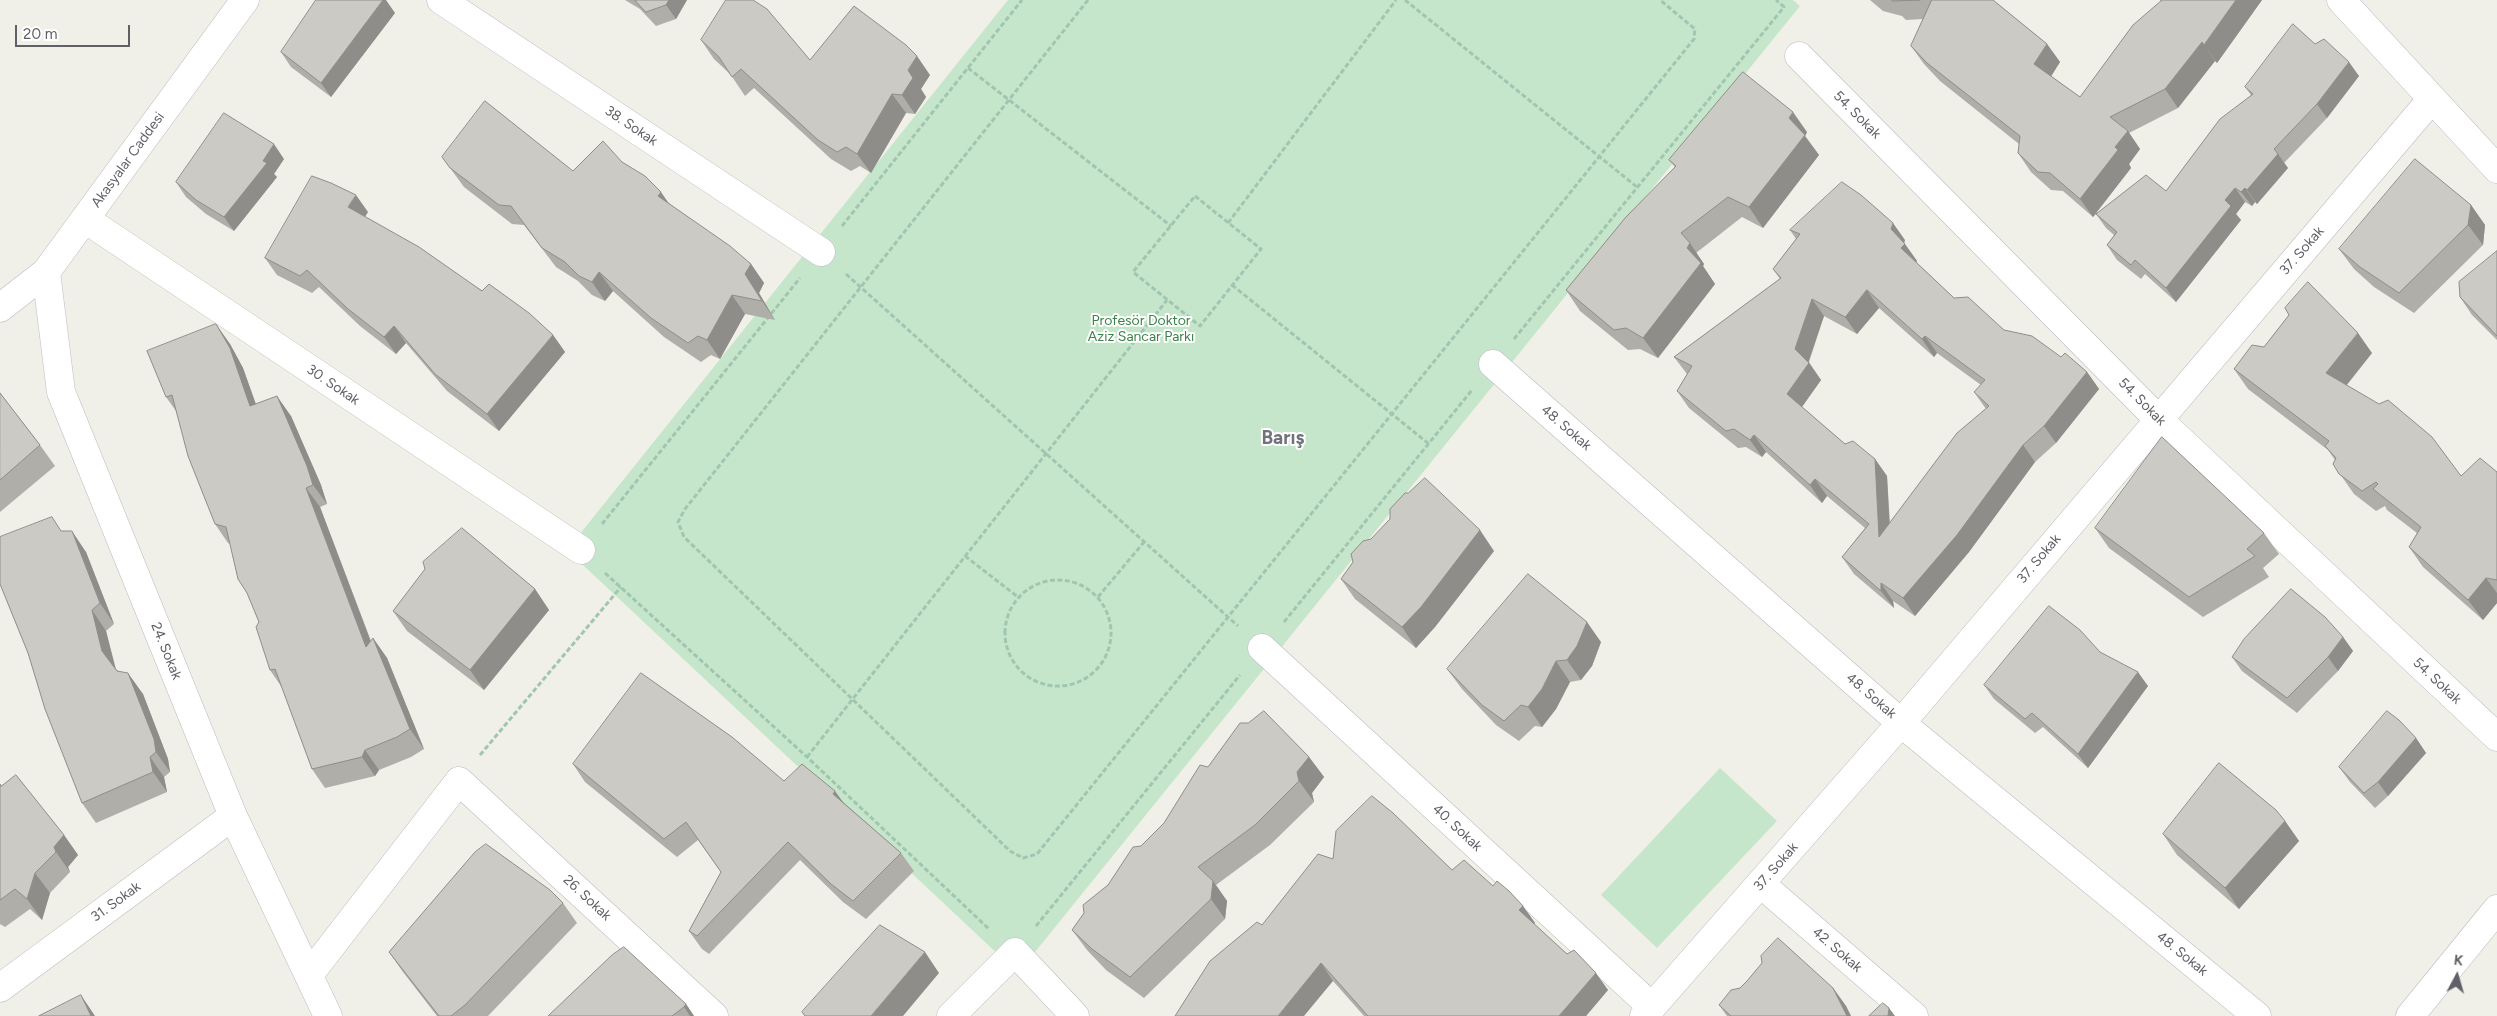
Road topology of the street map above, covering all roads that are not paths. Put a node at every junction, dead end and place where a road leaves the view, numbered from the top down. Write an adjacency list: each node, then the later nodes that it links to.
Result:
1 (245, 0): 7 (street, Akasyalar Caddesi)
2 (441, 0): 8 (street, 38. Sokak)
3 (2341, 0): 5 (street)
4 (1799, 56): 12 (street, 54. Sokak)
5 (2431, 100): 6 (street); 12 (street, 37. Sokak)
6 (2497, 169)
7 (85, 219): 9 (street, Akasyalar Caddesi); 13 (street, 30. Sokak)
8 (821, 252)
9 (46, 272): 10 (street, Akasyalar Caddesi); 17 (street, 24. Sokak)
10 (0, 308)
11 (1493, 364): 15 (street, 48. Sokak)
12 (2158, 419): 15 (street, 37. Sokak); 16 (street, 54. Sokak)
13 (581, 550)
14 (1262, 648): 22 (street, 40. Sokak)
15 (1901, 722): 18 (street, 37. Sokak); 28 (street, 48. Sokak)
16 (2497, 737)
17 (233, 816): 20 (street, 24. Sokak); 21 (street, 31. Sokak)
18 (1761, 884): 22 (street, 37. Sokak); 27 (street, 42. Sokak)
19 (2497, 908): 29 (street)
20 (309, 974): 23 (street, 24. Sokak); 24 (street, 26. Sokak)
21 (0, 988)
22 (1648, 1012)
23 (328, 1016)
24 (714, 1016)
25 (951, 1016): 26 (street)
26 (1075, 1016)
27 (1914, 1016)
28 (2257, 1016)
29 (2410, 1016)

